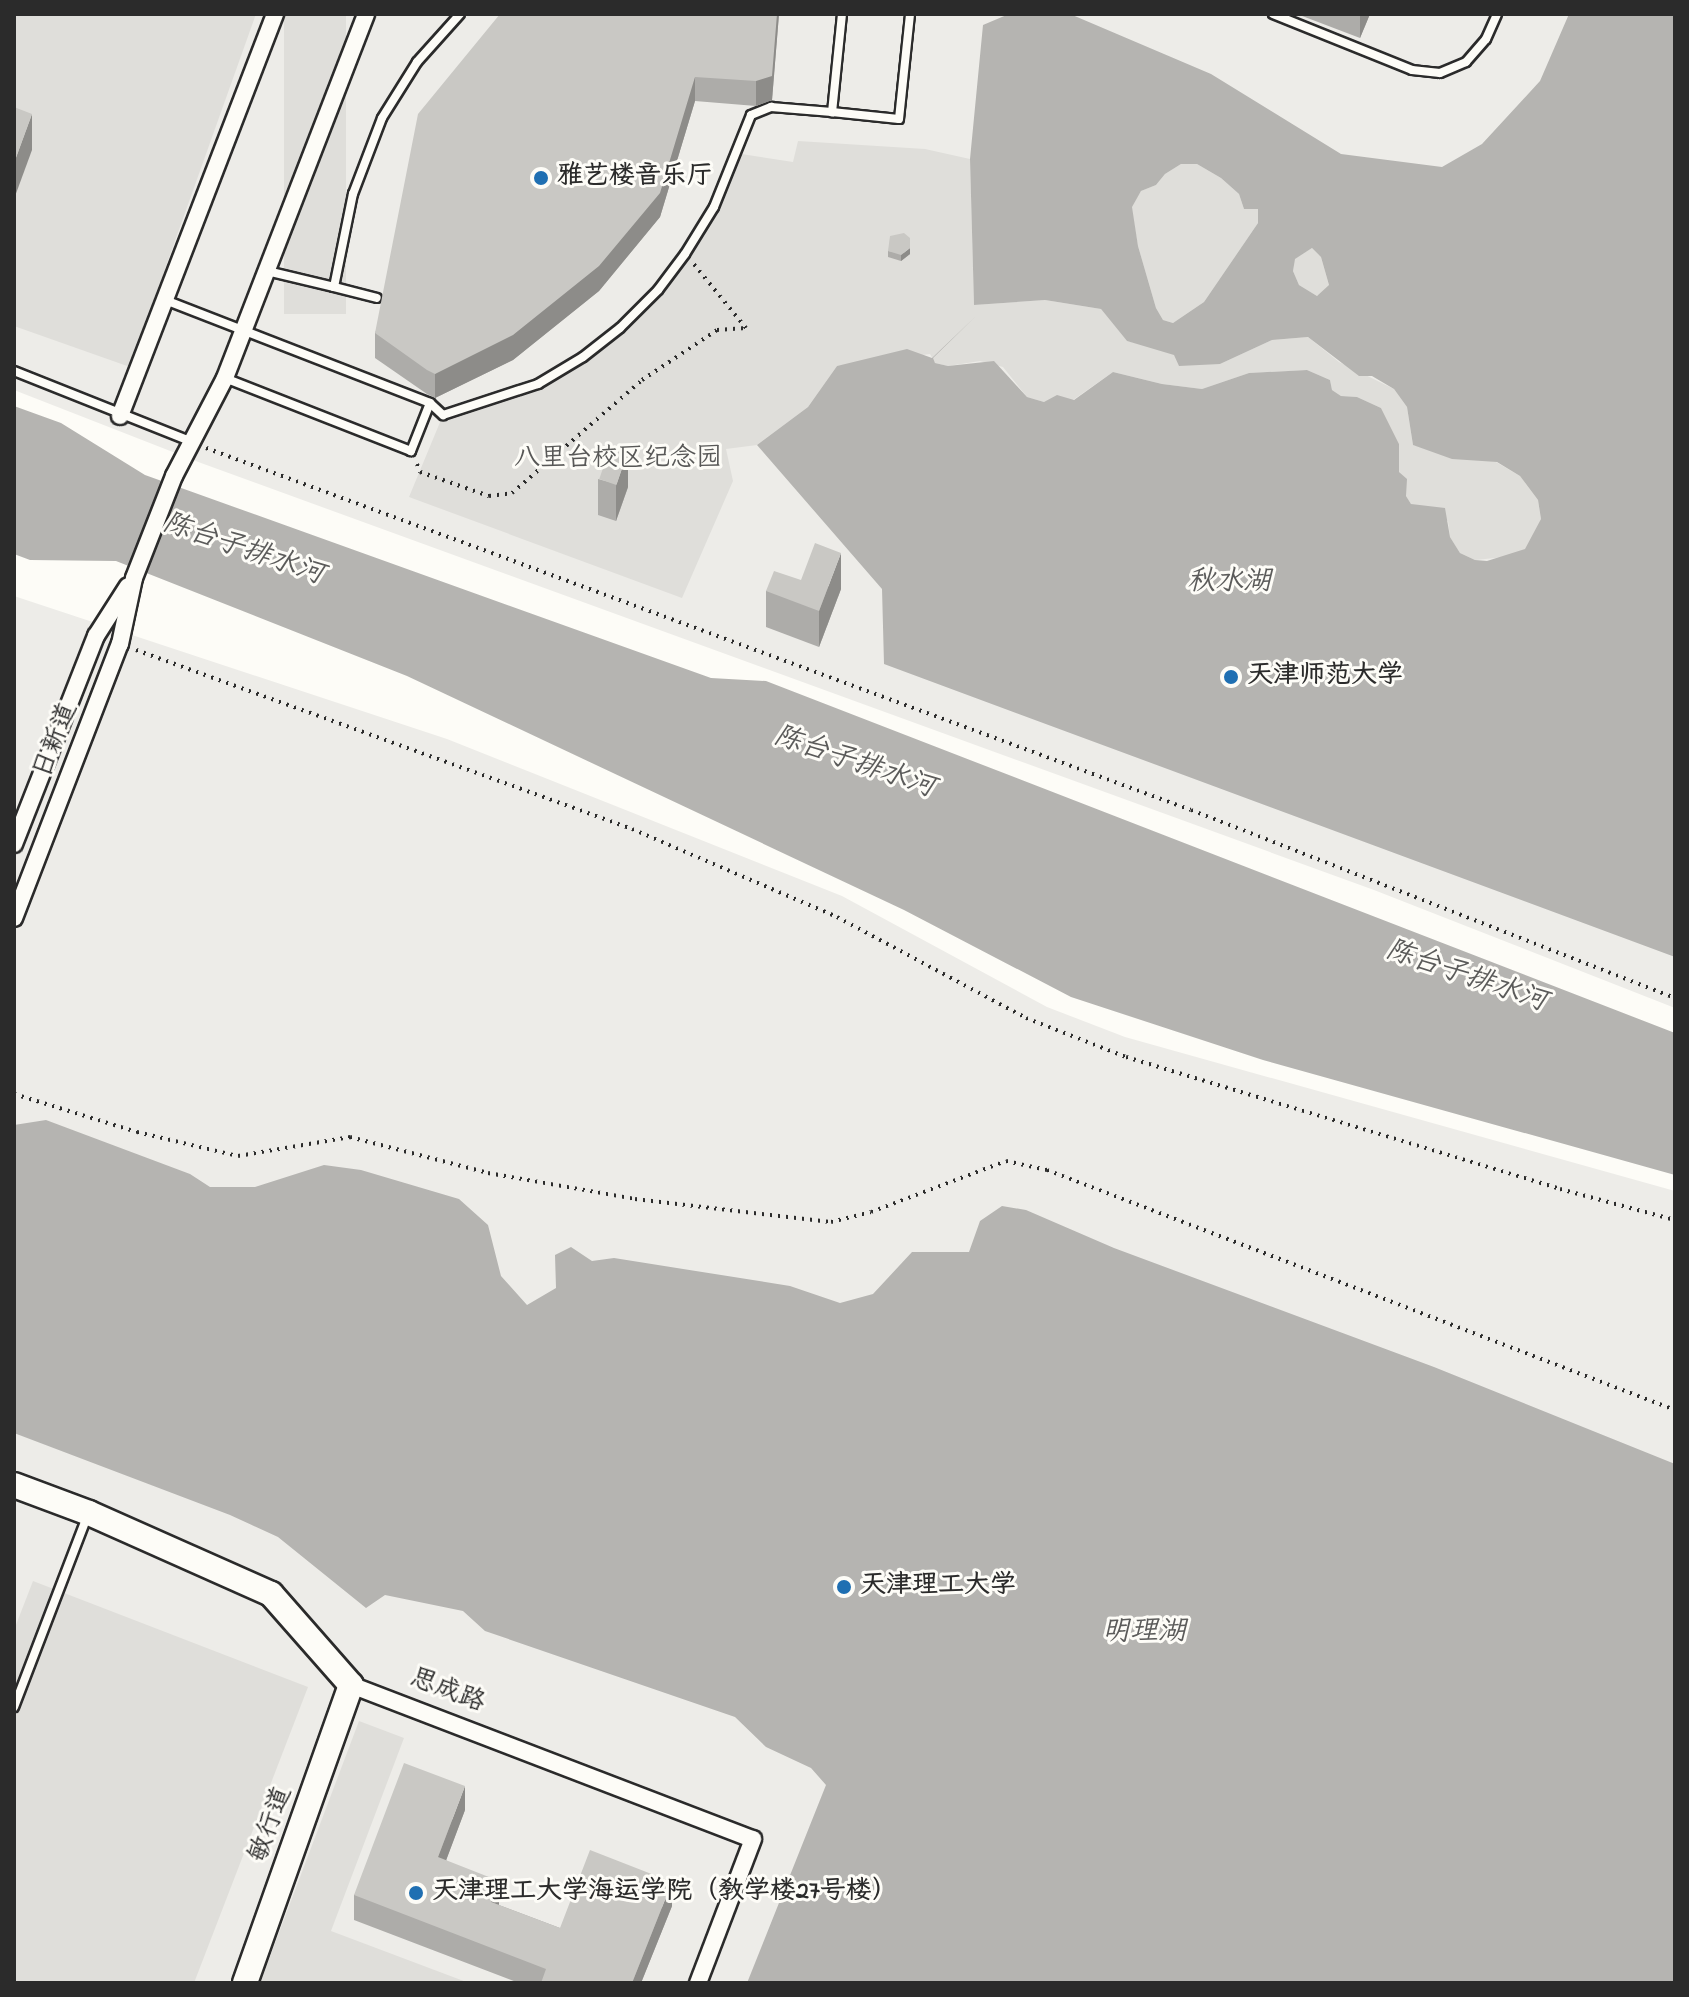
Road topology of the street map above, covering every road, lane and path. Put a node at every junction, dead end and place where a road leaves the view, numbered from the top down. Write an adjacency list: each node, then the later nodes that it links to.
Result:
1 (275, 14): 13 (street)
2 (366, 14): 10 (street, 日新道)
3 (460, 14): 11 (lane)
4 (842, 14): 8 (lane)
5 (910, 14): 8 (lane)
6 (1273, 14): 7 (lane)
7 (1497, 14)
8 (832, 112): 9 (lane)
9 (685, 254): 17 (lane); 20 (path)
10 (267, 271): 11 (lane); 14 (street, 日新道)
11 (334, 287): 12 (lane)
12 (377, 298)
13 (165, 300): 14 (lane); 18 (street)
14 (244, 330): 16 (street, 日新道); 17 (lane)
15 (14, 371): 18 (lane)
16 (225, 378): 19 (street, 日新道); 20 (lane)
17 (430, 403): 20 (lane)
18 (120, 416): 19 (lane)
19 (193, 443): 21 (street, 日新道); 25 (path)
20 (411, 451)
21 (134, 578): 22 (street, 日新道); 23 (street, 日新道)
22 (120, 644): 24 (street, 日新道); 27 (path)
23 (14, 844)
24 (14, 918)
25 (1675, 998)
26 (14, 1094): 28 (path)
27 (1675, 1220)
28 (1675, 1410)
29 (14, 1485): 30 (street, 思成路)
30 (89, 1513): 31 (street, 思成路); 32 (lane)
31 (351, 1685): 33 (street, 敏行道); 34 (street, 思成路)
32 (14, 1707)
33 (245, 1983)
34 (698, 1983)

